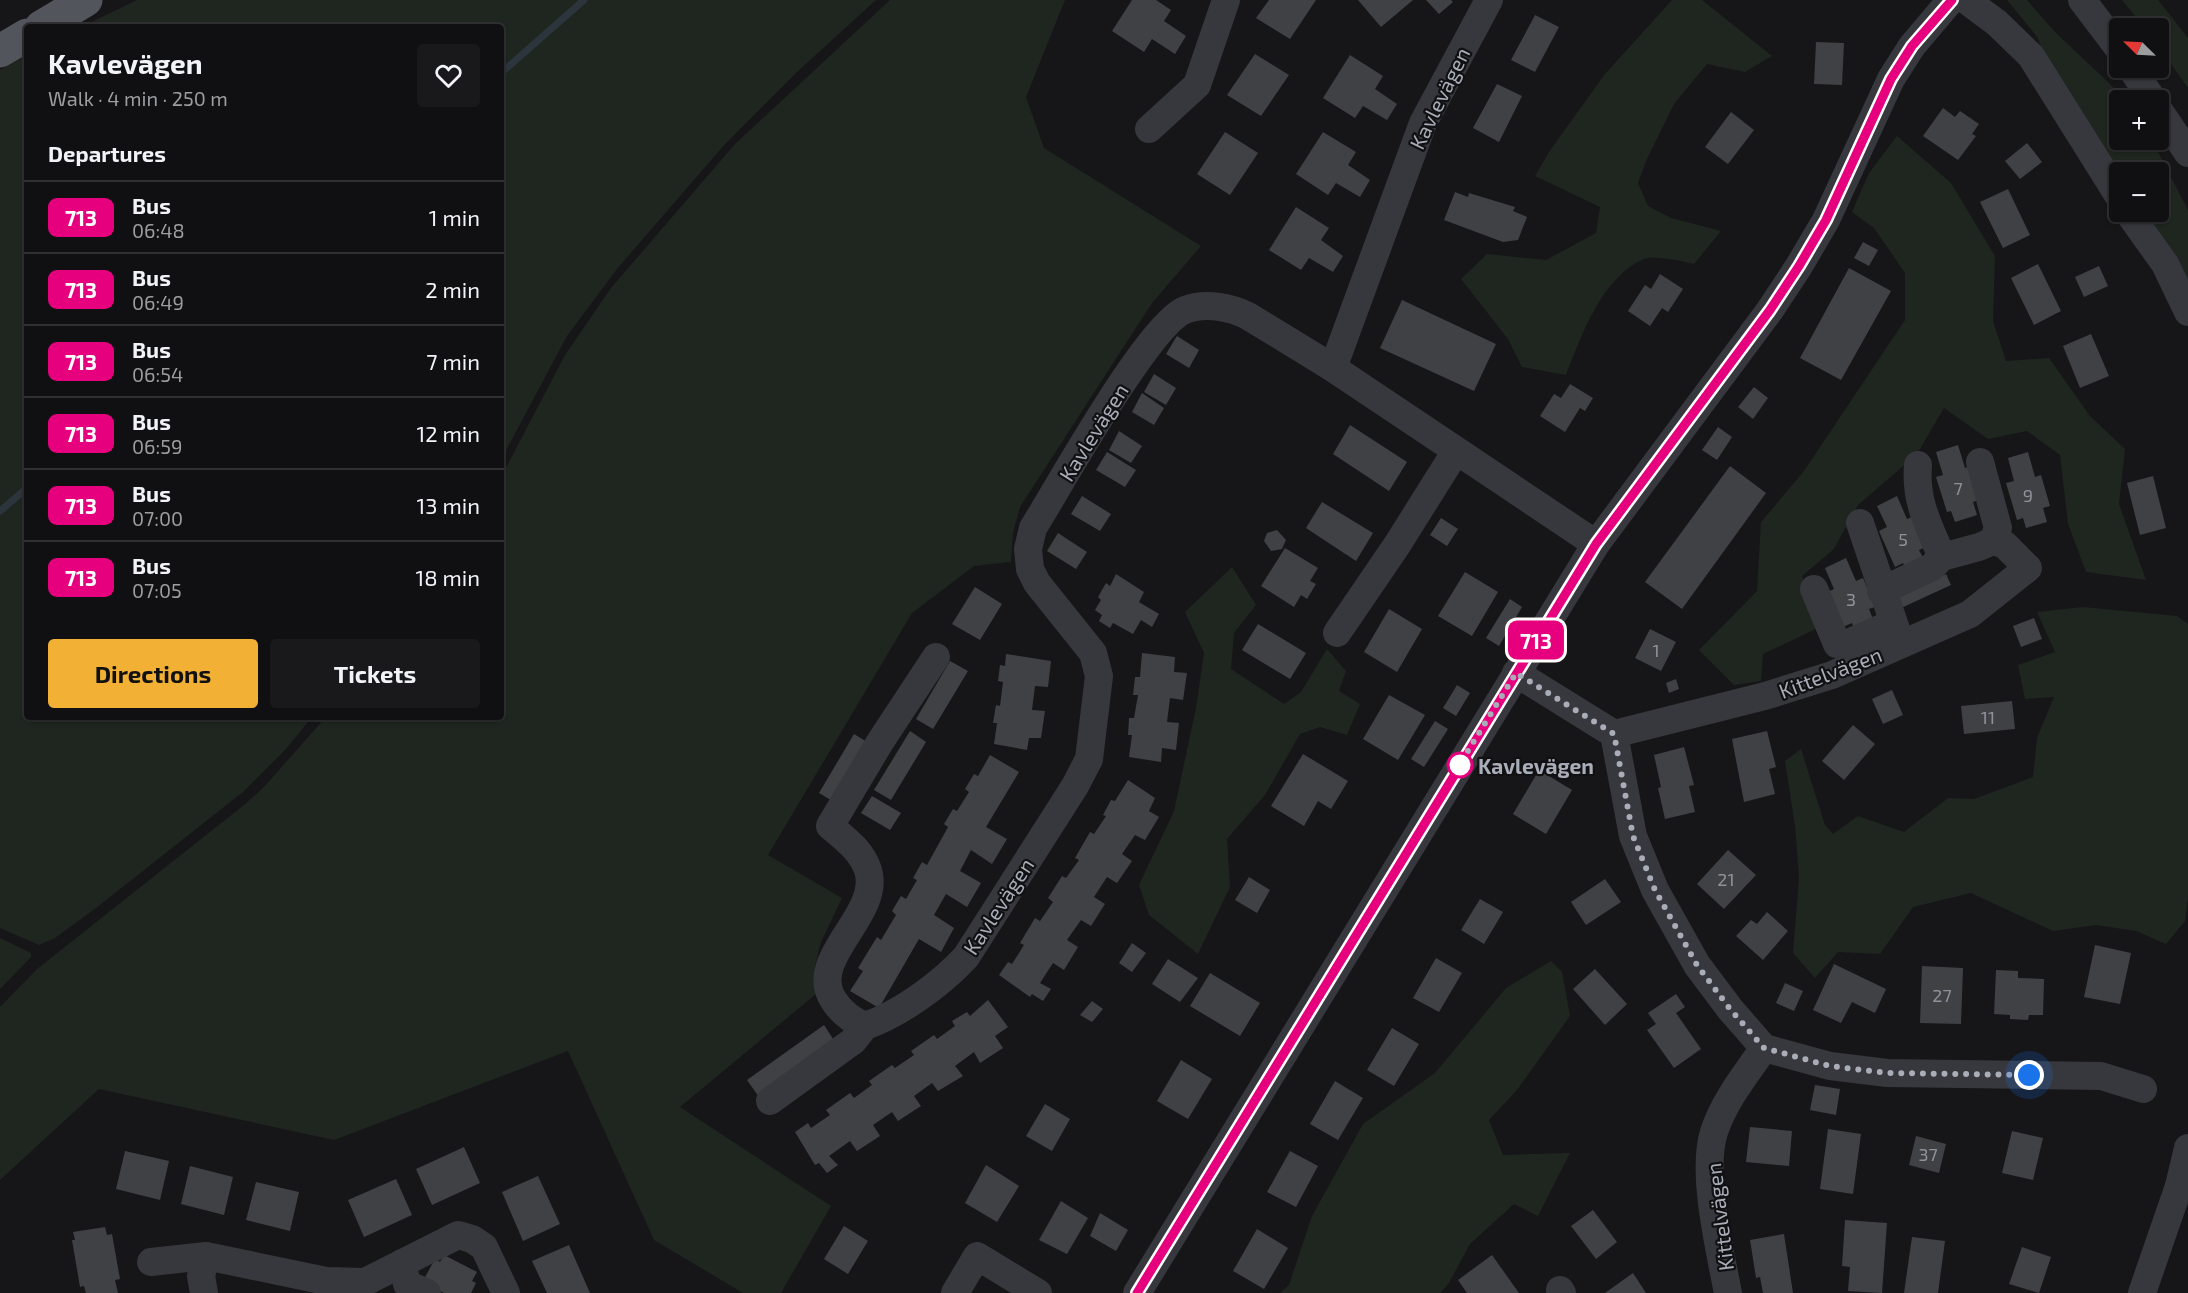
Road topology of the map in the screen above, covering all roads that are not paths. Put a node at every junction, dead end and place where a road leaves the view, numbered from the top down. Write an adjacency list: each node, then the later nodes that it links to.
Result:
1 (86, 0): 7 (main road)
2 (1226, 0): 12 (street)
3 (1489, 0): 17 (street, Kavlevägen)
4 (1952, 0): 23 (street)
5 (1966, 0): 14 (street)
6 (2082, 0): 8 (street)
7 (46, 24)
8 (2109, 36)
9 (24, 37): 10 (main road)
10 (0, 51)
11 (2169, 125): 13 (street)
12 (1149, 129)
13 (2188, 153)
14 (2109, 180)
15 (2135, 222): 16 (street)
16 (2188, 312)
17 (1333, 368): 18 (street, Kavlevägen); 33 (street, Kavlevägen)
18 (1462, 455): 23 (street, Kavlevägen); 27 (street); 28 (street)
19 (1980, 462): 22 (street)
20 (1918, 465): 24 (street)
21 (1860, 523): 26 (street)
22 (1993, 541): 24 (street); 29 (street, Kittelvägen)
23 (1596, 544): 31 (street)
24 (1942, 556): 26 (street)
25 (1814, 589): 29 (street)
26 (1881, 591): 29 (street)
27 (1382, 592)
28 (1337, 633)
29 (1897, 634): 32 (street, Kittelvägen)
30 (936, 657): 33 (street)
31 (1516, 673): 32 (street); 48 (street)
32 (1614, 734): 34 (street)
33 (865, 1026): 36 (street)
34 (1764, 1048): 35 (street); 49 (street, Kittelvägen)
35 (2144, 1089)
36 (770, 1101)
37 (2188, 1148): 38 (street)
38 (2183, 1187): 50 (street)
39 (206, 1256): 40 (street); 42 (street); 43 (street)
40 (151, 1262)
41 (402, 1263): 42 (street); 44 (street); 45 (street)
42 (363, 1287)
43 (204, 1293)
44 (427, 1293)
45 (506, 1293)
46 (955, 1293): 47 (street)
47 (1038, 1293)
48 (1137, 1293)
49 (1728, 1293)
50 (2142, 1293)

